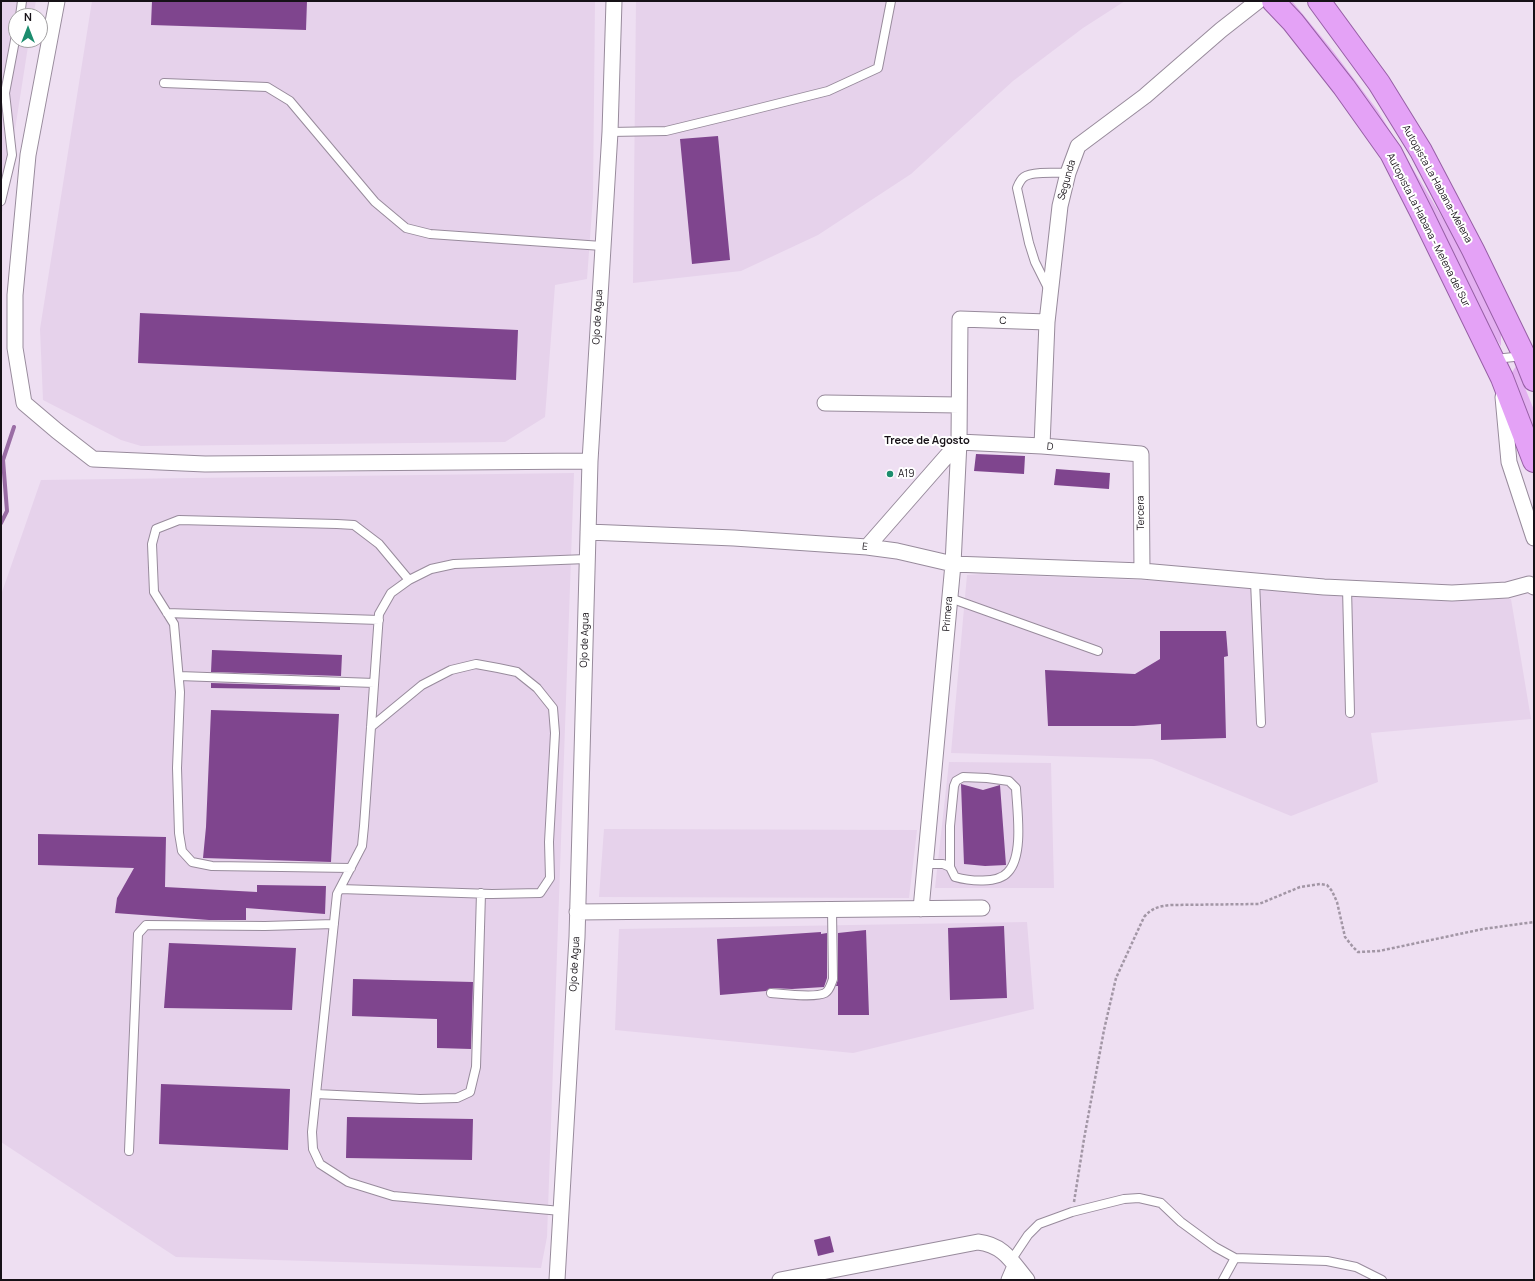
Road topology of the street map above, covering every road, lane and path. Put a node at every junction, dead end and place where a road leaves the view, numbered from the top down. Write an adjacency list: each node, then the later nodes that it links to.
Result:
1 (57, 1): 24 (street)
2 (614, 1): 9 (street, Ojo de Agua)
3 (891, 1): 9 (lane)
4 (1258, 1): 10 (street, Segunda)
5 (1273, 1): 17 (highway, Autopista La Habana - Melena del Sur)
6 (1319, 1): 16 (highway, Autopista La Habana-Melena)
7 (14, 48): 11 (lane)
8 (164, 83): 12 (lane)
9 (610, 132): 12 (street, Ojo de Agua)
10 (1068, 173): 13 (street, Segunda); 13 (lane)
11 (1, 201)
12 (602, 246): 24 (street, Ojo de Agua)
13 (1050, 292): 15 (street, Segunda)
14 (960, 319): 15 (street, C); 20 (street, Primera)
15 (1047, 322): 22 (street, Segunda)
16 (1529, 356): 17 (lane); 18 (highway, Autopista La Habana-Melena)
17 (1497, 369): 25 (highway, Autopista La Habana - Melena del Sur); 27 (street)
18 (1534, 380)
19 (825, 403): 20 (street)
20 (959, 405): 21 (street, Primera)
21 (959, 442): 22 (street, D); 28 (street); 30 (street, Primera)
22 (1042, 446): 23 (street, D)
23 (1141, 454): 31 (street, Tercera)
24 (590, 461): 26 (street, Ojo de Agua)
25 (1534, 461)
26 (588, 532): 28 (street, E); 29 (street, Ojo de Agua)
27 (1534, 538)
28 (867, 547): 30 (street, E)
29 (587, 559): 32 (lane); 53 (street, Ojo de Agua)
30 (953, 564): 31 (street, E); 36 (street, Primera)
31 (1142, 571): 33 (street, E)
32 (409, 580): 37 (lane); 38 (lane)
33 (1255, 581): 35 (street, E); 43 (lane)
34 (1532, 582): 35 (street, E)
35 (1347, 588): 42 (lane)
36 (950, 598): 39 (lane); 45 (street, Primera)
37 (167, 613): 38 (lane); 40 (lane)
38 (379, 620): 41 (lane)
39 (1098, 651)
40 (178, 676): 41 (lane); 47 (lane)
41 (374, 683): 44 (lane)
42 (1350, 713)
43 (1261, 723)
44 (371, 728): 47 (lane); 49 (lane)
45 (925, 864): 46 (lane); 51 (street, Primera)
46 (950, 867): 46 (lane)
47 (351, 868): 48 (lane)
48 (340, 889): 49 (lane); 55 (lane)
49 (481, 893): 57 (lane)
50 (982, 908): 51 (street)
51 (921, 909): 52 (street)
52 (832, 910): 53 (street); 56 (lane)
53 (577, 912): 59 (street, Ojo de Agua)
54 (1534, 922): 60 (path)
55 (334, 924): 57 (lane); 58 (lane)
56 (771, 993)
57 (316, 1094): 59 (lane)
58 (129, 1151)
59 (561, 1211): 63 (street, Ojo de Agua)
60 (1072, 1212): 61 (lane); 62 (lane)
61 (1235, 1258): 67 (lane); 68 (lane)
62 (1013, 1262): 64 (street); 65 (street); 66 (street)
63 (557, 1280)
64 (780, 1280)
65 (1009, 1280)
66 (1027, 1280)
67 (1223, 1280)
68 (1382, 1280)

